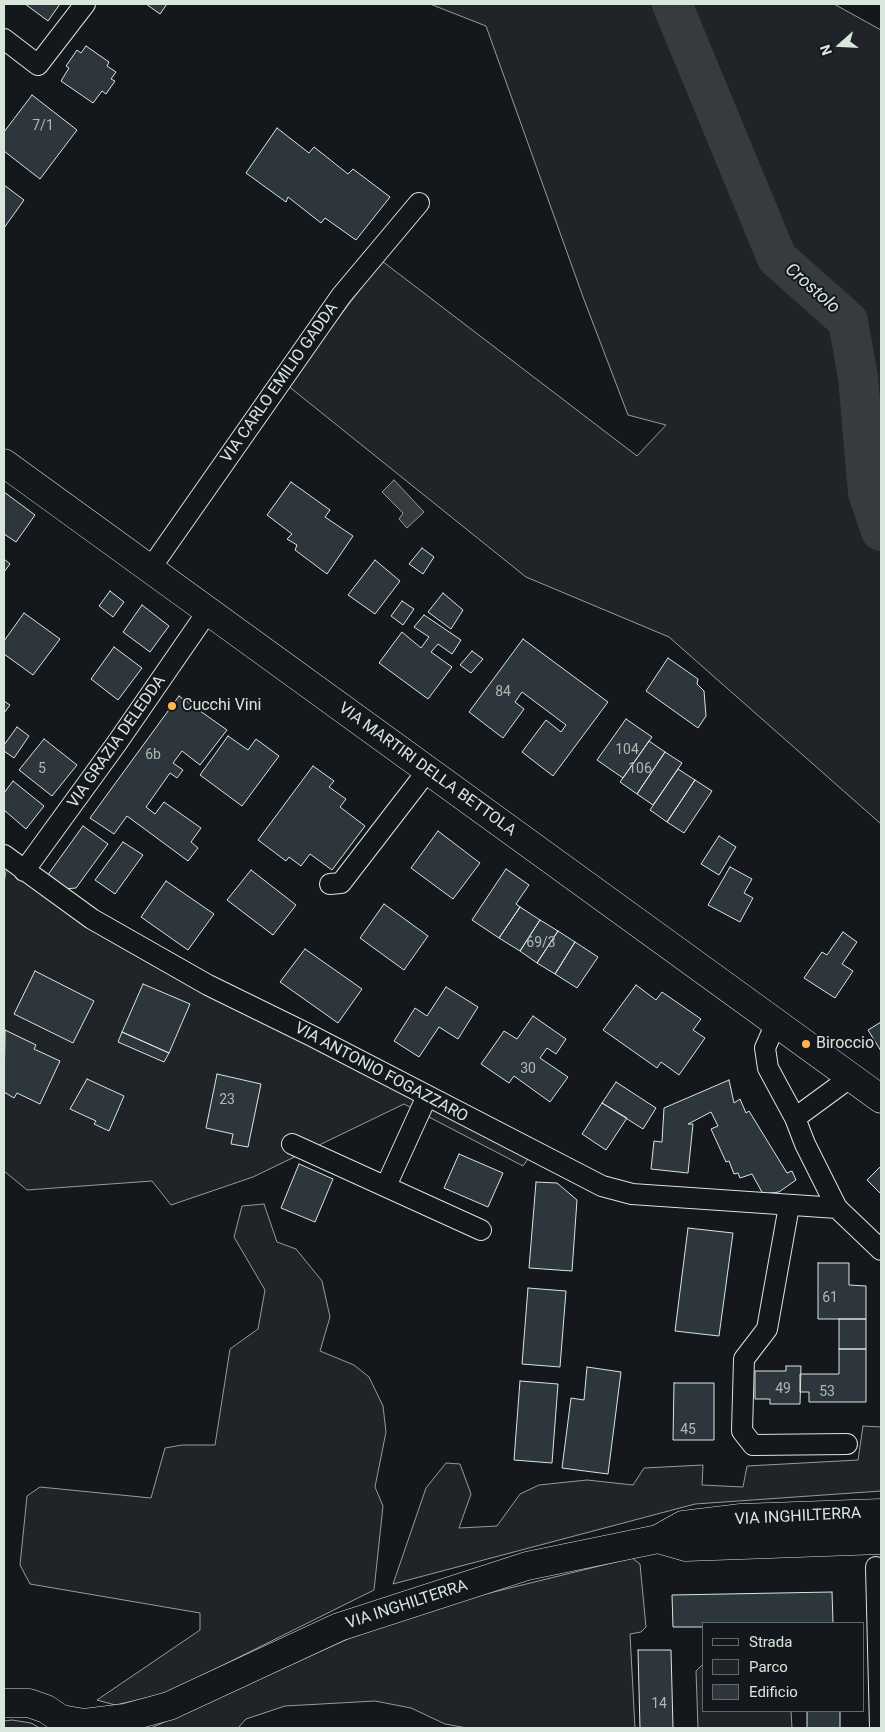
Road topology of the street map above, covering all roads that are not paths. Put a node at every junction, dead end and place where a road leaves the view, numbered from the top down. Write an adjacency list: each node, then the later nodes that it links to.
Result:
1 (85, 4): 2 (street)
2 (4, 39)
3 (419, 203): 5 (street, VIA CARLO EMILIO GADDA)
4 (4, 463): 5 (main road, VIA MARTIRI DELLA BETTOLA)
5 (150, 569): 6 (main road, VIA MARTIRI DELLA BETTOLA)
6 (208, 611): 7 (main road, VIA MARTIRI DELLA BETTOLA); 9 (street, VIA GRAZIA DELEDDA)
7 (428, 770): 10 (street); 11 (main road, VIA MARTIRI DELLA BETTOLA)
8 (4, 855): 9 (street, VIA ANTONIO FOGAZZARO)
9 (24, 871): 13 (street, VIA ANTONIO FOGAZZARO)
10 (330, 884)
11 (776, 1023): 12 (main road, VIA MARTIRI DELLA BETTOLA); 15 (street)
12 (851, 1077): 14 (main road, VIA MARTIRI DELLA BETTOLA); 15 (street)
13 (427, 1096): 17 (street); 18 (street, VIA ANTONIO FOGAZZARO)
14 (881, 1099)
15 (796, 1118): 19 (street)
16 (292, 1144): 17 (street)
17 (386, 1186): 20 (street)
18 (788, 1206): 19 (street, VIA ANTONIO FOGAZZARO); 22 (street)
19 (836, 1208): 21 (street)
20 (481, 1230)
21 (881, 1250)
22 (847, 1444)
23 (881, 1513): 24 (main road, VIA INGHILTERRA)
24 (658, 1538): 25 (main road, VIA INGHILTERRA); 28 (main road, VIA INGHILTERRA)
25 (881, 1540)
26 (876, 1567): 31 (street)
27 (4, 1702): 29 (main road, VIA INGHILTERRA)
28 (169, 1706): 29 (main road, VIA INGHILTERRA); 30 (main road, VIA INGHILTERRA)
29 (65, 1724)
30 (140, 1728)
31 (880, 1728)

